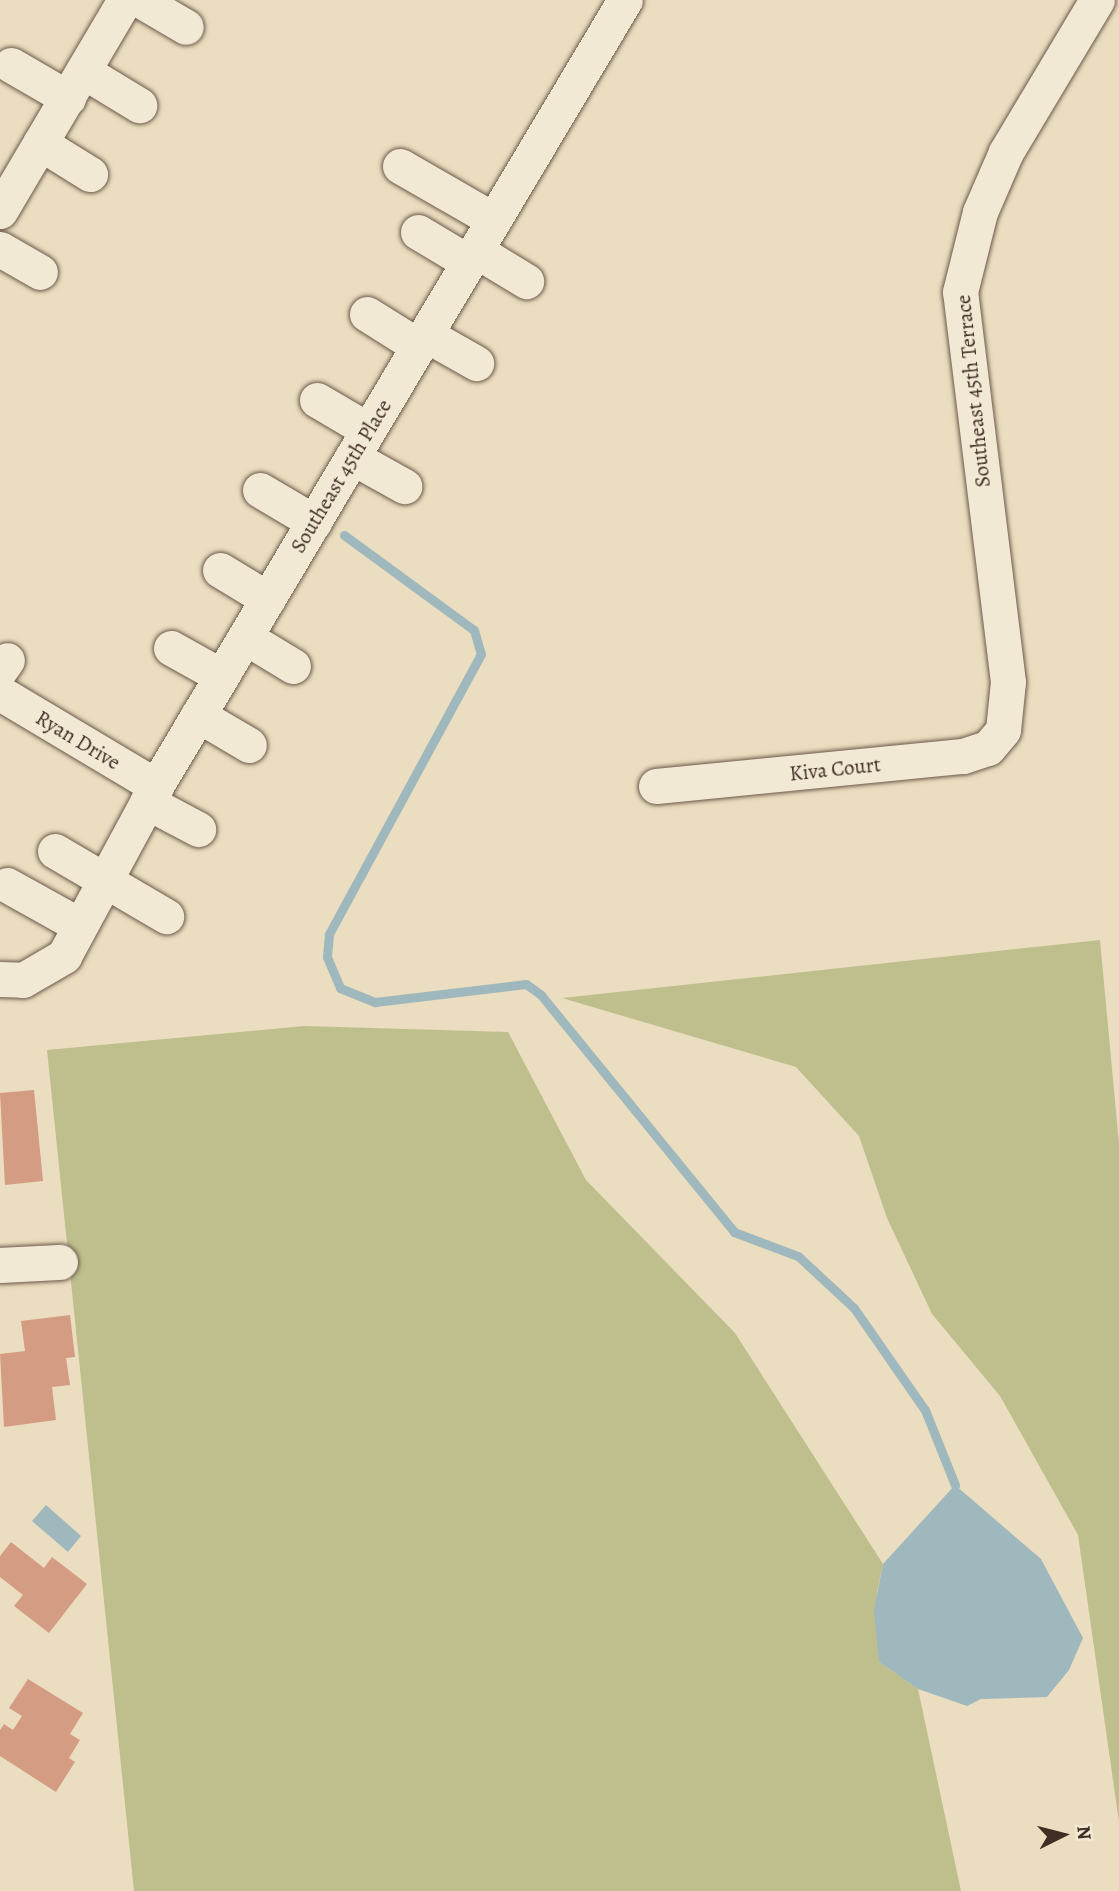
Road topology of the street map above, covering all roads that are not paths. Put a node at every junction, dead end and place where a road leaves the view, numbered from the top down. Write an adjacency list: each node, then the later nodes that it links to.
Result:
1 (625, 0): 12 (street, Southeast 45th Place)
2 (1097, 0): 34 (street, Southeast 45th Terrace)
3 (118, 4): 4 (street); 6 (street)
4 (186, 27)
5 (11, 65): 6 (street)
6 (75, 84): 7 (street); 8 (street)
7 (139, 105)
8 (21, 158): 10 (street); 11 (street)
9 (400, 166): 12 (street)
10 (90, 174)
11 (0, 211)
12 (494, 219): 15 (street, Southeast 45th Place)
13 (418, 232): 15 (street)
14 (0, 249): 16 (street)
15 (472, 256): 17 (street); 19 (street, Southeast 45th Place)
16 (40, 272)
17 (526, 281)
18 (367, 314): 19 (street)
19 (422, 340): 20 (street); 22 (street, Southeast 45th Place)
20 (476, 363)
21 (317, 400): 22 (street)
22 (360, 443): 23 (street); 25 (street, Southeast 45th Place)
23 (404, 486)
24 (260, 490): 25 (street)
25 (314, 522): 27 (street, Southeast 45th Place)
26 (220, 570): 27 (street)
27 (268, 598): 28 (street, Southeast 45th Place)
28 (245, 637): 30 (street); 31 (street, Southeast 45th Place)
29 (171, 648): 31 (street)
30 (293, 666)
31 (221, 676): 33 (street, Southeast 45th Place)
32 (0, 693): 37 (street, Ryan Drive)
33 (198, 715): 35 (street); 37 (street, Southeast 45th Place)
34 (1003, 730): 36 (street, Kiva Court)
35 (248, 745)
36 (656, 786)
37 (151, 794): 38 (street, Ryan Drive); 40 (street, Southeast 45th Place)
38 (198, 829)
39 (55, 850): 40 (street)
40 (104, 878): 42 (street); 43 (street, Southeast 45th Place)
41 (7, 885): 43 (street)
42 (166, 915)
43 (71, 941): 44 (street)
44 (0, 979)
45 (60, 1262): 46 (street)
46 (0, 1265)

